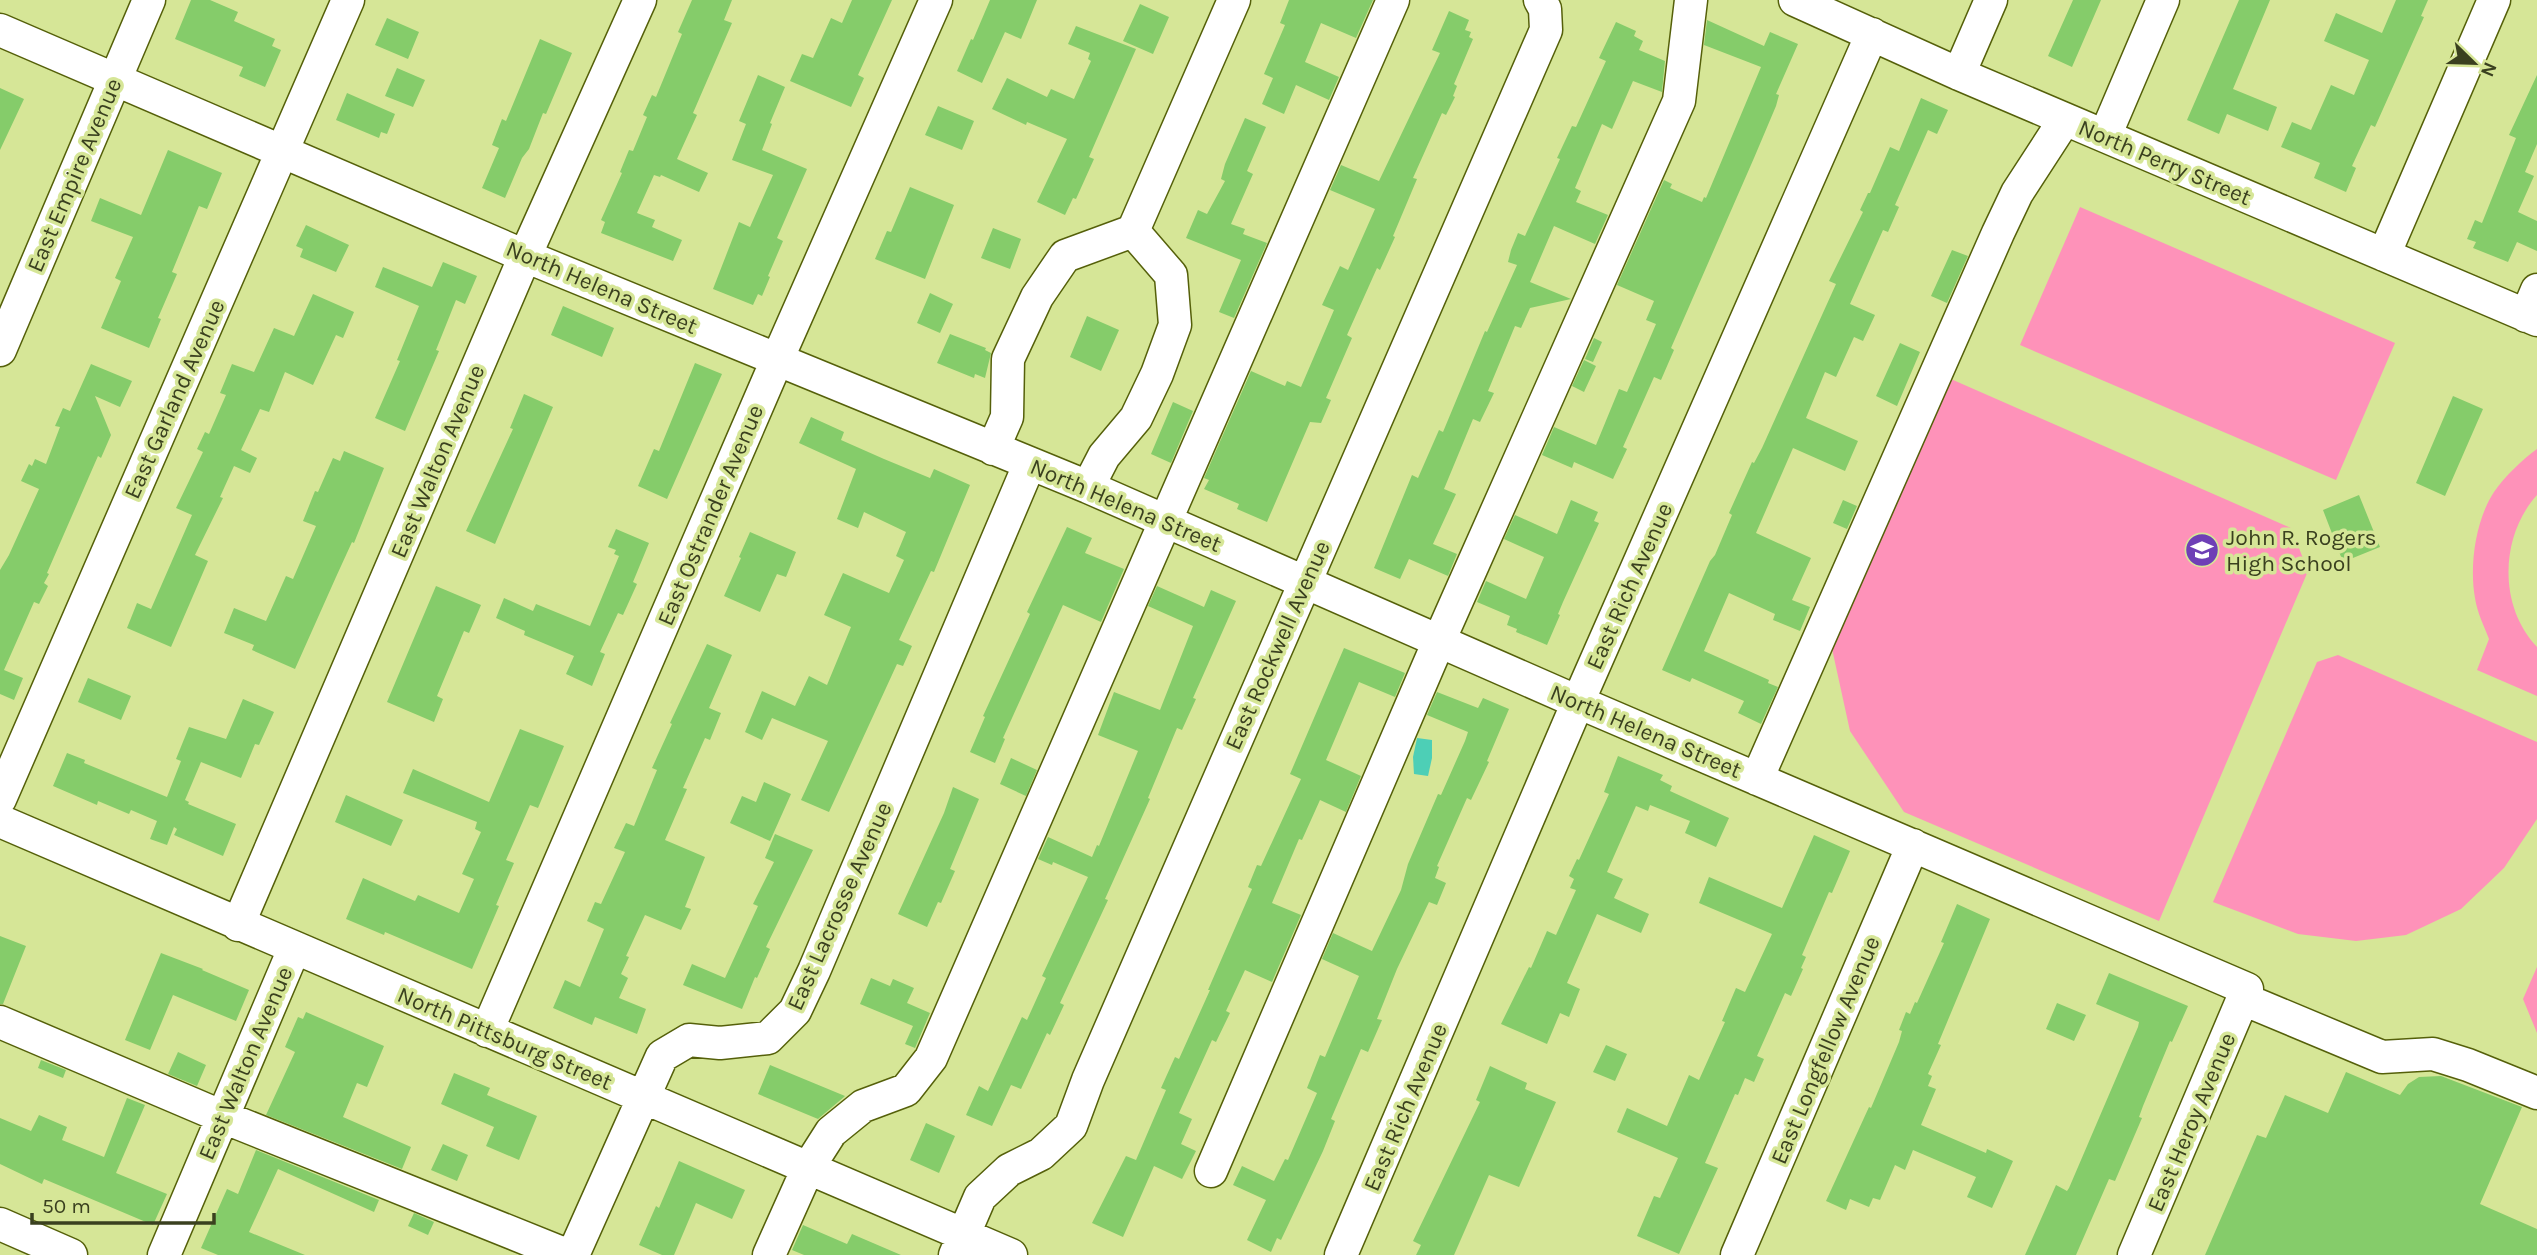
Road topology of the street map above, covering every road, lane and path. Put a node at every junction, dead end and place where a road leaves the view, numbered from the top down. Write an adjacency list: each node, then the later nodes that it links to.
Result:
1 (149, 0): 17 (street, East Empire Avenue)
2 (348, 0): 20 (street, East Garland Avenue)
3 (640, 0): 23 (street, East Walton Avenue)
4 (936, 0): 26 (street, East Ostrander Avenue)
5 (1234, 0): 21 (street)
6 (1393, 0): 30 (street)
7 (1540, 0): 31 (street, East Rockwell Avenue)
8 (1691, 0): 32 (street)
9 (1795, 0): 13 (street, North Perry Street)
10 (1991, 0): 16 (street)
11 (2163, 0): 19 (street)
12 (2494, 0): 22 (street)
13 (1827, 6): 15 (street, North Perry Street)
14 (0, 30): 17 (street, North Helena Street)
15 (1872, 34): 16 (street, North Perry Street); 33 (street, East Rich Avenue)
16 (1959, 74): 18 (street, North Perry Street)
17 (115, 79): 20 (street, North Helena Street); 25 (street, East Empire Avenue)
18 (2065, 119): 19 (street, North Perry Street); 34 (street)
19 (2105, 136): 22 (street, North Perry Street)
20 (283, 150): 23 (street, North Helena Street); 35 (street, East Garland Avenue)
21 (1133, 232): 27 (street); 29 (street)
22 (2384, 255): 24 (street, North Perry Street)
23 (525, 256): 26 (street, North Helena Street); 38 (street, East Walton Avenue)
24 (2533, 309)
25 (0, 350)
26 (777, 360): 27 (street, North Helena Street); 42 (street, East Ostrander Avenue)
27 (993, 449): 28 (street, North Helena Street)
28 (1029, 465): 29 (street, North Helena Street); 44 (street, East Lacrosse Avenue)
29 (1088, 487): 30 (street, North Helena Street)
30 (1165, 521): 31 (street, North Helena Street); 46 (street)
31 (1304, 582): 32 (street, North Helena Street); 49 (street, East Rockwell Avenue)
32 (1439, 641): 33 (street, North Helena Street); 47 (street)
33 (1577, 702): 34 (street, North Helena Street); 56 (street, East Rich Avenue)
34 (1757, 779): 37 (street, North Helena Street)
35 (0, 799)
36 (0, 821): 38 (street, North Pittsburg Street)
37 (1913, 845): 40 (street, North Helena Street); 57 (street, East Longfellow Avenue)
38 (238, 925): 39 (street, North Pittsburg Street)
39 (294, 948): 42 (street, North Pittsburg Street); 45 (street, East Walton Avenue)
40 (2245, 994): 43 (street, North Helena Street); 58 (street, East Heroy Avenue)
41 (0, 1022): 45 (street)
42 (487, 1031): 44 (street, North Pittsburg Street)
43 (2537, 1093)
44 (642, 1096): 46 (street, North Pittsburg Street); 53 (street, East Lacrosse Avenue)
45 (223, 1117): 51 (street, East Walton Avenue); 52 (street)
46 (808, 1168): 49 (street, North Pittsburg Street); 54 (street)
47 (1211, 1171)
48 (0, 1224): 50 (street)
49 (959, 1245): 55 (street, North Pittsburg Street)
50 (71, 1255)
51 (164, 1255)
52 (567, 1255)
53 (573, 1255)
54 (769, 1255)
55 (1011, 1255)
56 (1341, 1255)
57 (1737, 1255)
58 (2134, 1255)

